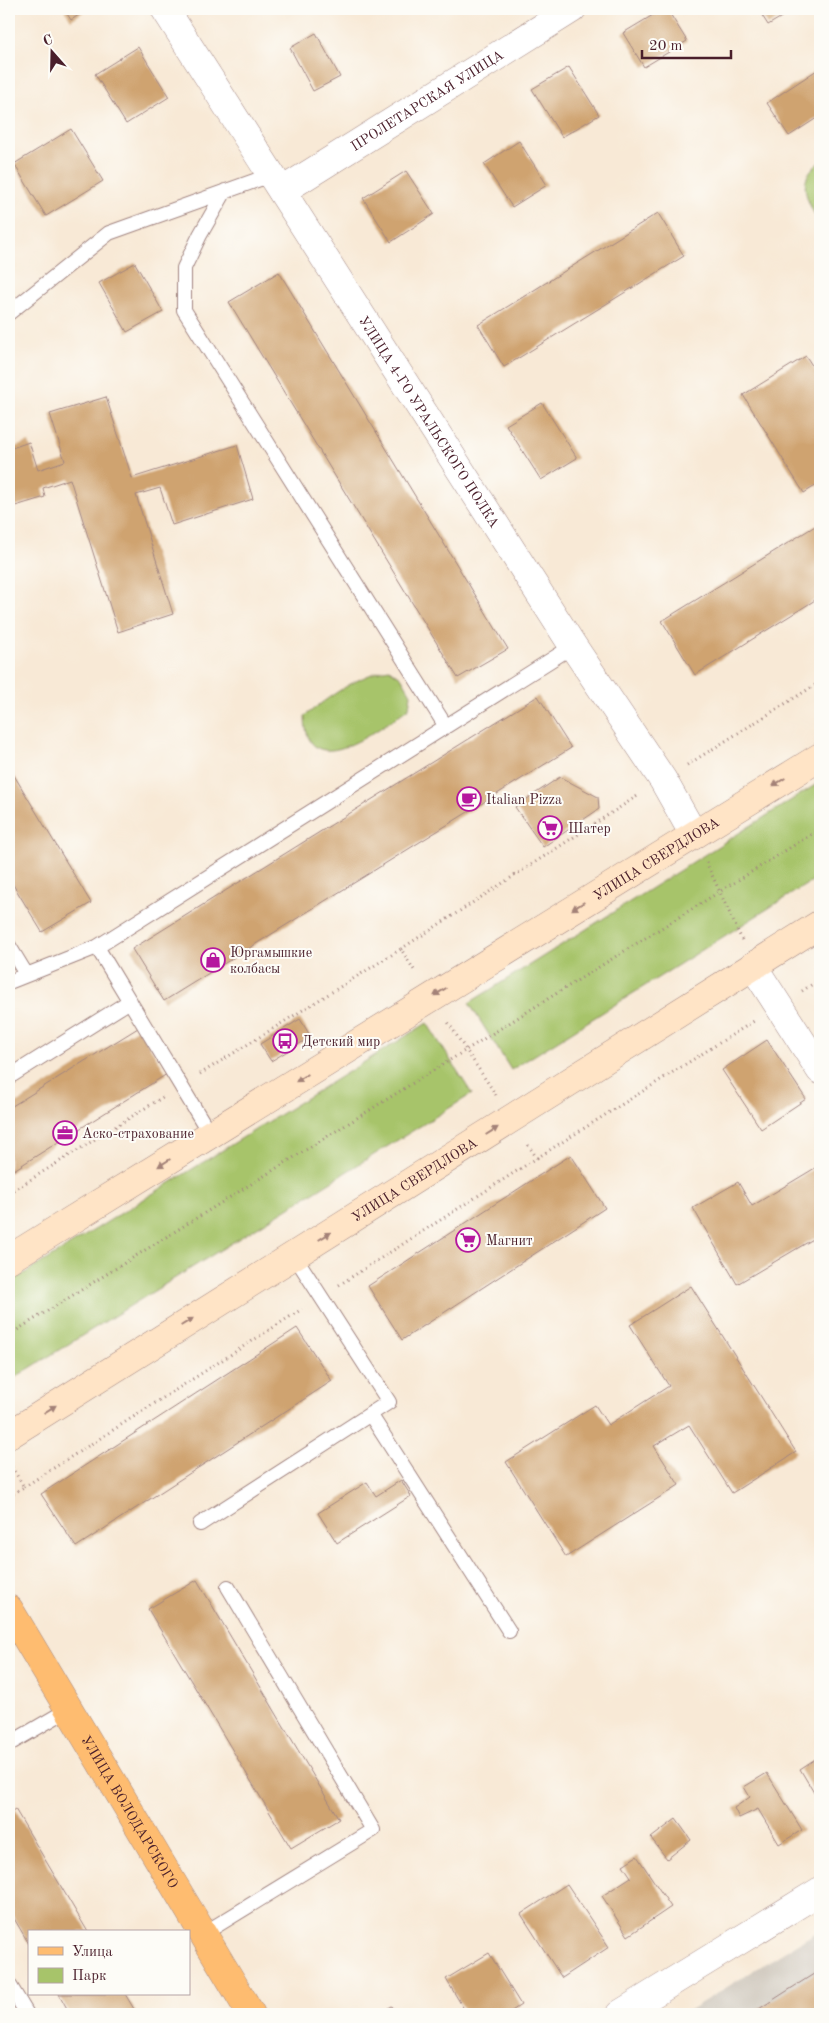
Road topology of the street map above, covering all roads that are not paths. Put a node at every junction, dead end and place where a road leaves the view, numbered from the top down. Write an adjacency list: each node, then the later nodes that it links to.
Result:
1 (165, 9): 3 (street, УЛИЦА 4-ГО УРАЛЬСКОГО ПОЛКА)
2 (572, 9): 3 (street, ПРОЛЕТАРСКАЯ УЛИЦА)
3 (276, 183): 4 (lane); 6 (street, УЛИЦА 4-ГО УРАЛЬСКОГО ПОЛКА)
4 (225, 191): 5 (lane); 7 (lane)
5 (9, 313)
6 (573, 646): 7 (lane); 9 (street, УЛИЦА 4-ГО УРАЛЬСКОГО ПОЛКА)
7 (445, 725): 12 (lane)
8 (820, 757): 9 (main road, УЛИЦА СВЕРДЛОВА, one-way to 9)
9 (694, 835): 19 (main road, УЛИЦА СВЕРДЛОВА, one-way to 19)
10 (820, 924): 13 (main road, УЛИЦА СВЕРДЛОВА)
11 (9, 946): 14 (lane)
12 (97, 947): 14 (lane); 16 (lane)
13 (753, 966): 17 (street); 20 (main road, УЛИЦА СВЕРДЛОВА, one-way to 13)
14 (26, 974): 15 (lane)
15 (9, 982)
16 (130, 1002): 18 (lane); 19 (lane)
17 (820, 1070)
18 (9, 1077)
19 (210, 1134): 21 (main road, УЛИЦА СВЕРДЛОВА, one-way to 21)
20 (294, 1255): 22 (lane); 23 (main road, УЛИЦА СВЕРДЛОВА, one-way to 20)
21 (9, 1259)
22 (370, 1414): 24 (lane); 27 (lane)
23 (9, 1435)
24 (200, 1524)
25 (228, 1588): 31 (lane)
26 (9, 1609): 28 (main road, УЛИЦА ВОЛОДАРСКОГО)
27 (509, 1631)
28 (69, 1709): 29 (lane); 31 (main road, УЛИЦА ВОЛОДАРСКОГО)
29 (9, 1744)
30 (820, 1891): 35 (street)
31 (203, 1934): 33 (main road, УЛИЦА ВОЛОДАРСКОГО)
32 (9, 1984): 34 (lane)
33 (249, 2013)
34 (28, 2014)
35 (620, 2014)

